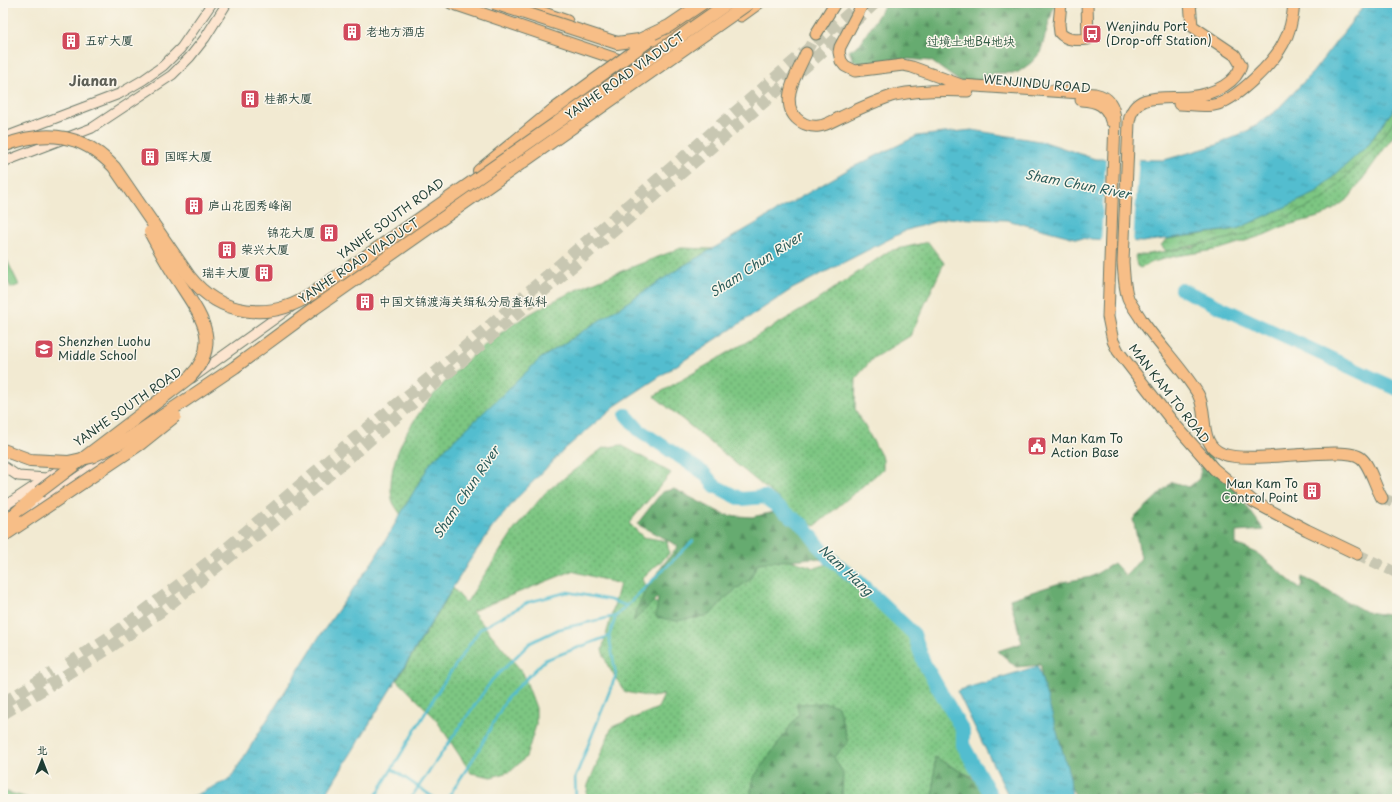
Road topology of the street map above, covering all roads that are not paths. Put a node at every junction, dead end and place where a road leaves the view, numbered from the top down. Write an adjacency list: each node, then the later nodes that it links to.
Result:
1 (212, 3): 23 (main road)
2 (227, 3): 27 (main road)
3 (451, 3): 21 (main road)
4 (494, 3): 17 (highway, bridge)
5 (516, 3): 19 (main road)
6 (703, 3): 17 (highway, bridge)
7 (713, 3): 19 (main road, YANHE SOUTH ROAD); 21 (highway, bridge)
8 (728, 3): 21 (highway, YANHE ROAD VIADUCT, bridge)
9 (749, 3): 30 (highway, YANHE ROAD VIADUCT, bridge)
10 (759, 3): 22 (main road)
11 (835, 3): 18 (main road)
12 (863, 3): 24 (main road, WENJINDU ROAD)
13 (1062, 3): 14 (main road)
14 (1087, 3)
15 (1190, 3): 25 (main road)
16 (1294, 3): 25 (main road)
17 (669, 26): 28 (highway, bridge)
18 (816, 34)
19 (645, 51): 21 (main road, YANHE SOUTH ROAD); 22 (main road)
20 (806, 53): 24 (main road, WENJINDU ROAD)
21 (627, 69): 22 (main road); 28 (main road, YANHE SOUTH ROAD); 29 (highway, YANHE ROAD VIADUCT, bridge)
22 (662, 71): 36 (main road)
23 (3, 138)
24 (1114, 140): 38 (main road, MAN KAM TO ROAD)
25 (1129, 140): 34 (main road, MAN KAM TO ROAD)
26 (3, 146): 29 (highway, YANHE ROAD VIADUCT, bridge)
27 (3, 162)
28 (472, 177): 33 (main road, YANHE SOUTH ROAD)
29 (126, 184): 36 (highway, bridge)
30 (235, 367): 31 (highway, YANHE ROAD VIADUCT, bridge); 37 (highway, bridge)
31 (3, 450)
32 (3, 466): 33 (main road)
33 (47, 478): 35 (main road, YANHE SOUTH ROAD)
34 (1382, 498)
35 (3, 507)
36 (3, 527)
37 (3, 536)
38 (1357, 554)

